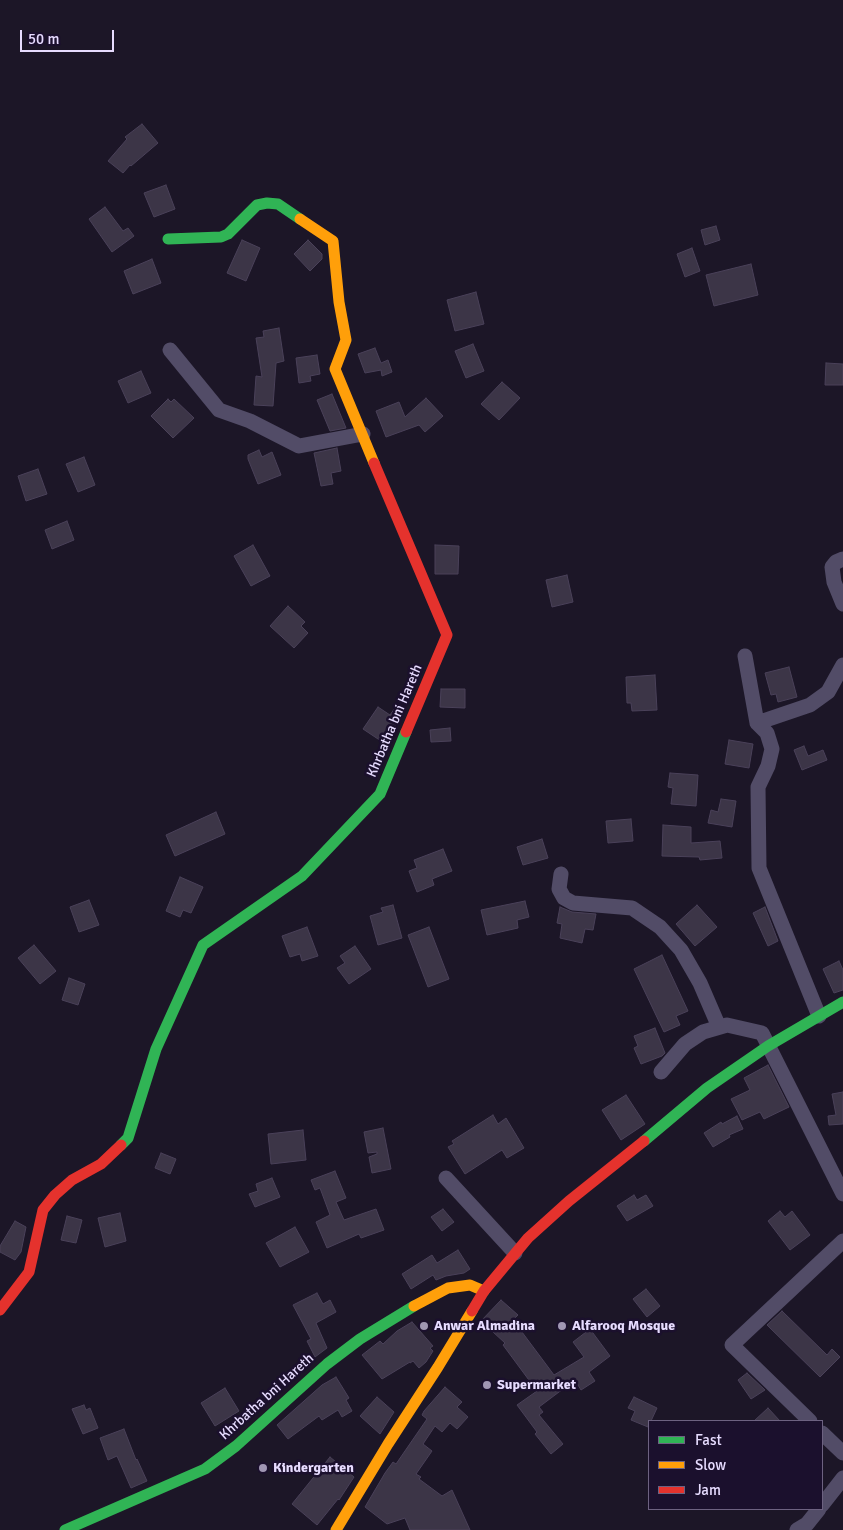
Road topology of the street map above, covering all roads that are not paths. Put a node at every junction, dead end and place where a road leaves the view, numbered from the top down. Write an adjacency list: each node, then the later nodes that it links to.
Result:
1 (168, 239): 3 (street, Khrbatha bni Hareth)
2 (170, 350): 3 (street)
3 (363, 434): 20 (street, Khrbatha bni Hareth)
4 (843, 559): 5 (street)
5 (843, 604)
6 (745, 656): 8 (street)
7 (843, 665): 8 (street)
8 (758, 723): 11 (street)
9 (561, 874): 12 (street)
10 (843, 1002): 11 (street)
11 (819, 1016): 13 (street)
12 (719, 1028): 13 (street); 14 (street)
13 (768, 1046): 16 (street); 18 (street)
14 (661, 1072)
15 (446, 1178): 18 (street)
16 (843, 1194)
17 (843, 1241): 21 (street)
18 (515, 1253): 19 (street)
19 (484, 1291): 27 (street, Khrbatha bni Hareth); 28 (street)
20 (0, 1310)
21 (809, 1420)
22 (823, 1434): 23 (street)
23 (843, 1454)
24 (843, 1478): 25 (street)
25 (823, 1504)
26 (818, 1510): 29 (street)
27 (65, 1530)
28 (336, 1530)
29 (797, 1530)

